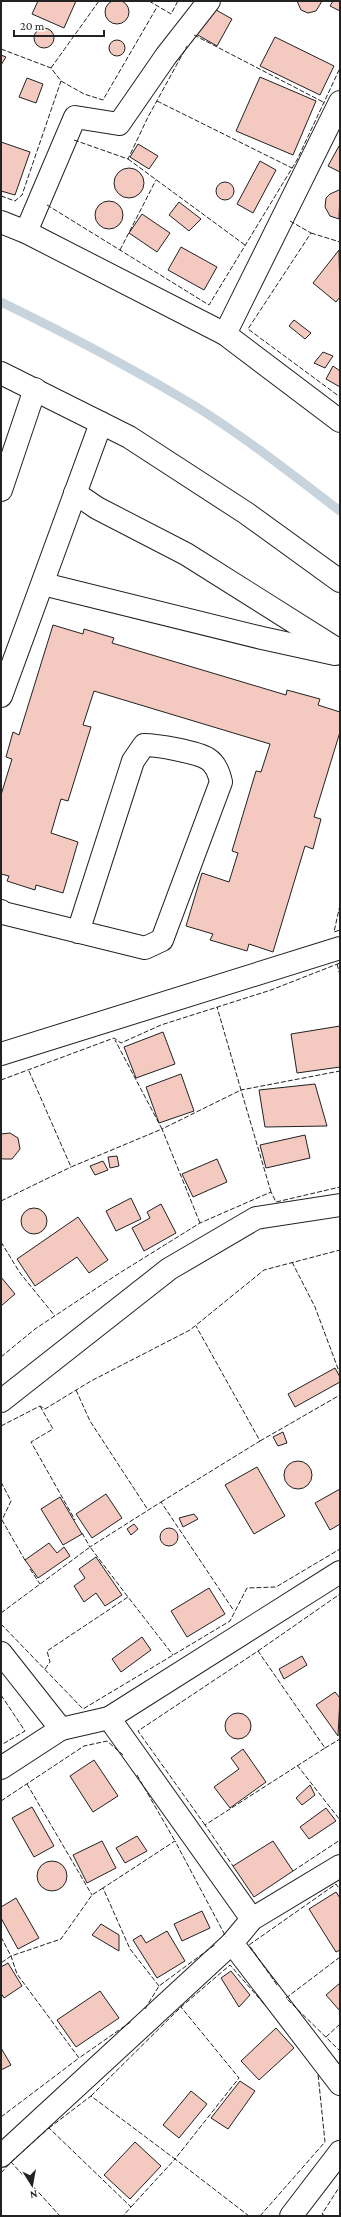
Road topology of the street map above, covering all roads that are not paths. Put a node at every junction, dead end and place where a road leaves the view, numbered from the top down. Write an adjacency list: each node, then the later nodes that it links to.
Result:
1 (209, 1): 4 (street)
2 (340, 102): 5 (street)
3 (1, 222): 4 (street)
4 (26, 232): 5 (street)
5 (225, 334): 8 (street)
6 (1, 373): 7 (street)
7 (35, 389): 9 (street); 10 (street)
8 (340, 421)
9 (101, 423): 11 (street); 12 (street)
10 (1, 490)
11 (75, 493): 13 (street); 14 (street)
12 (340, 581)
13 (43, 584): 15 (street); 16 (street)
14 (340, 651)
15 (340, 655)
16 (1, 696)
17 (1, 911): 18 (street)
18 (78, 932): 18 (street)
19 (340, 948): 20 (street)
20 (1, 1054)
21 (340, 1205): 22 (street)
22 (1, 1401)
23 (340, 1572): 25 (street)
24 (1, 1653): 26 (street)
25 (109, 1718): 26 (street); 29 (street)
26 (61, 1729): 27 (street)
27 (1, 1768)
28 (340, 1866): 29 (street)
29 (252, 1919): 30 (street)
30 (232, 1943): 31 (street); 33 (street)
31 (340, 2084)
32 (340, 2152): 34 (street)
33 (1, 2156)
34 (291, 2216)

